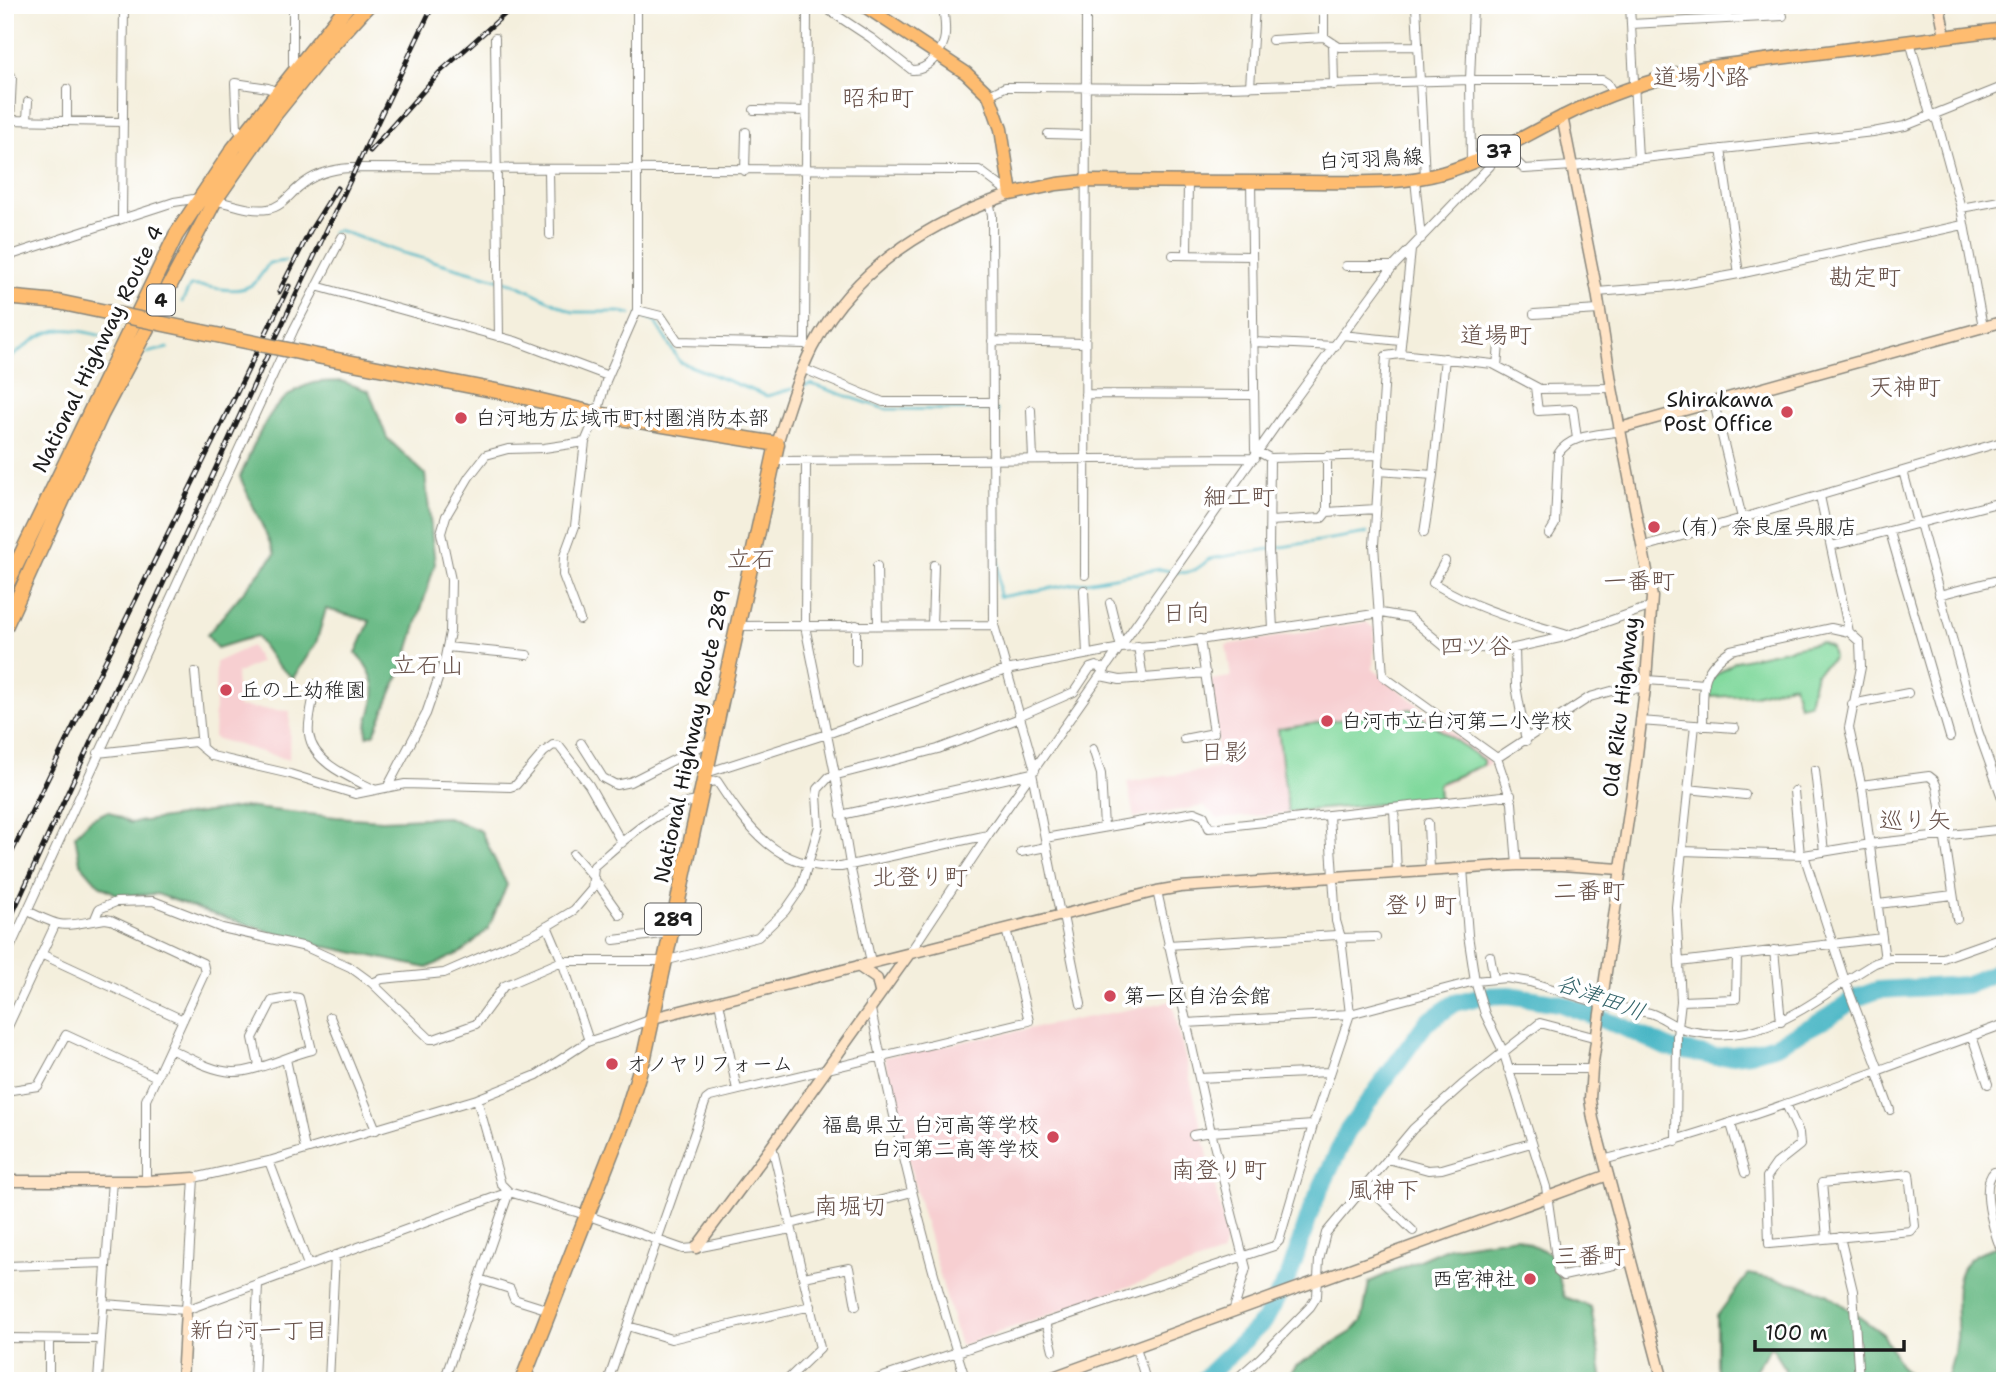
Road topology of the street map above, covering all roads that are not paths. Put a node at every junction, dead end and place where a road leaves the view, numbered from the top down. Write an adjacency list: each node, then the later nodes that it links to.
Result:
1 (124, 5): 49 (street)
2 (293, 5): 28 (street)
3 (348, 5): 28 (highway, National Highway Route 4 / 4)
4 (368, 5): 70 (highway, National Highway Route 4 / 4)
5 (637, 5): 61 (street)
6 (807, 5): 43 (street)
7 (821, 5): 27 (street)
8 (863, 5): 27 (main road)
9 (943, 5): 27 (street)
10 (1086, 5): 36 (street)
11 (1255, 5): 35 (street)
12 (1324, 5): 21 (street)
13 (1416, 5): 26 (street)
14 (1473, 5): 30 (street)
15 (1630, 5): 18 (street)
16 (1939, 5): 20 (street)
17 (1783, 16): 18 (street)
18 (1632, 24): 33 (street)
19 (2005, 29): 20 (main road, 白河羽鳥線 / 37)
20 (1945, 36): 24 (main road, 白河羽鳥線 / 37)
21 (1324, 37): 23 (street); 25 (street)
22 (495, 38): 59 (street)
23 (1272, 40)
24 (1910, 41): 33 (main road, 白河羽鳥線 / 37); 45 (street)
25 (1333, 43): 26 (street); 32 (street)
26 (1418, 46): 31 (street)
27 (935, 54): 40 (main road)
28 (296, 68): 38 (highway, National Highway Route 4 / 4)
29 (12, 77): 46 (street)
30 (1470, 80): 31 (street); 39 (street); 57 (street)
31 (1420, 82): 32 (street); 64 (street)
32 (1334, 85): 35 (street)
33 (1633, 86): 39 (main road, 白河羽鳥線 / 37); 56 (street)
34 (2005, 86): 45 (street)
35 (1250, 87): 36 (street)
36 (1086, 88): 40 (street); 52 (street)
37 (67, 89): 48 (street)
38 (277, 92): 53 (highway, National Highway Route 4 / 4); 53 (street)
39 (1613, 93): 44 (main road, 白河羽鳥線 / 37)
40 (989, 95): 68 (main road)
41 (28, 102): 47 (street)
42 (754, 110): 43 (street)
43 (806, 111): 63 (street)
44 (1562, 116): 55 (main road, 白河羽鳥線 / 37); 58 (street, Old Riku Highway)
45 (1932, 116): 54 (street); 73 (street)
46 (7, 120): 47 (street)
47 (27, 120): 48 (street)
48 (67, 121): 49 (street)
49 (123, 122): 74 (street)
50 (746, 132): 62 (street)
51 (1048, 134): 52 (street)
52 (1085, 135): 65 (street)
53 (243, 136): 69 (highway, National Highway Route 4 / 4)
54 (1721, 149): 56 (street); 86 (street)
55 (1497, 151): 57 (main road, 白河羽鳥線 / 37); 58 (street); 78 (street)
56 (1638, 159): 58 (street)
57 (1471, 163): 64 (main road, 白河羽鳥線 / 37)
58 (1573, 166): 88 (street, Old Riku Highway)
59 (497, 170): 60 (street); 70 (street); 97 (street)
60 (549, 170): 61 (street); 76 (street)
61 (638, 170): 62 (street); 90 (street)
62 (745, 171): 63 (street)
63 (806, 171): 68 (street); 102 (street)
64 (1420, 178): 67 (main road, 白河羽鳥線 / 37); 78 (street)
65 (1086, 181): 66 (main road, 白河羽鳥線 / 37); 68 (main road, 白河羽鳥線 / 37); 101 (street)
66 (1188, 182): 67 (main road, 白河羽鳥線 / 37); 80 (street)
67 (1251, 182): 82 (street)
68 (1011, 194): 72 (street)
69 (199, 198): 70 (street); 74 (street); 152 (highway, National Highway Route 4 / 4)
70 (215, 200): 165 (highway, National Highway Route 4 / 4)
71 (2005, 200): 73 (street)
72 (989, 201): 98 (street); 102 (street)
73 (1961, 208): 75 (street)
74 (122, 218): 83 (street)
75 (1963, 225): 86 (street); 94 (street)
76 (550, 235)
77 (342, 237): 87 (street)
78 (1421, 239): 79 (street)
79 (1411, 250): 85 (street); 99 (street)
80 (1187, 254): 81 (street); 82 (street)
81 (1173, 255)
82 (1252, 256): 100 (street)
83 (5, 257)
84 (1346, 266): 85 (street)
85 (1394, 266): 96 (street)
86 (1739, 274): 88 (street)
87 (316, 286): 97 (street); 199 (street)
88 (1597, 292): 91 (street, Old Riku Highway)
89 (5, 297): 116 (highway, bridge)
90 (637, 310): 102 (street); 108 (street)
91 (1599, 310): 92 (street); 110 (street, Old Riku Highway)
92 (1534, 314)
93 (2005, 321): 94 (street)
94 (1983, 327): 114 (street)
95 (1500, 334): 106 (street)
96 (1342, 335): 99 (street); 103 (street)
97 (499, 337): 108 (street)
98 (992, 341): 101 (street); 113 (street)
99 (1400, 341): 104 (street)
100 (1253, 342): 103 (street); 112 (street)
101 (1084, 343): 111 (street)
102 (809, 346): 107 (street)
103 (1335, 346): 122 (street)
104 (1400, 354): 105 (street); 123 (street)
105 (1445, 358): 106 (street); 133 (street)
106 (1497, 366): 109 (street)
107 (804, 369): 113 (street); 121 (street)
108 (608, 376): 116 (street)
109 (1535, 387): 110 (street); 118 (street)
110 (1612, 388): 117 (street, Old Riku Highway)
111 (1085, 394): 112 (street); 128 (street)
112 (1254, 395): 122 (street)
113 (992, 402): 126 (street)
114 (1714, 403): 117 (street); 138 (street)
115 (1031, 410): 127 (street)
116 (597, 414): 119 (street); 121 (highway)
117 (1620, 430): 118 (street); 146 (street, Old Riku Highway)
118 (1577, 439): 144 (street)
119 (585, 442): 158 (street); 171 (street)
120 (2005, 442): 132 (street)
121 (777, 444): 129 (highway, National Highway Route 289 / 289)
122 (1257, 455): 125 (street); 128 (street); 172 (street)
123 (1380, 455): 124 (street); 131 (street)
124 (1327, 456): 125 (street); 137 (street)
125 (1270, 458): 139 (street)
126 (992, 459): 127 (street); 130 (street); 162 (street)
127 (1033, 459): 128 (street)
128 (1085, 459): 150 (street)
129 (772, 461): 130 (street); 163 (highway, National Highway Route 289 / 289)
130 (806, 461): 164 (street)
131 (1379, 471): 133 (street); 136 (street)
132 (1903, 471): 134 (street); 140 (street)
133 (1433, 475): 143 (street)
134 (1820, 496): 138 (street); 145 (street)
135 (2001, 501): 140 (street); 141 (street)
136 (1376, 509): 137 (street); 157 (street)
137 (1326, 512): 139 (street)
138 (1742, 518): 146 (street)
139 (1269, 520): 166 (street)
140 (1919, 525): 142 (street); 154 (street)
141 (2005, 528)
142 (1890, 532): 145 (street); 192 (street)
143 (1424, 533)
144 (1549, 534)
145 (1831, 546): 167 (street)
146 (1644, 547): 156 (street, Old Riku Highway)
147 (1445, 561): 168 (street)
148 (934, 565): 161 (street)
149 (877, 566): 160 (street)
150 (1085, 576)
151 (2005, 578): 154 (street)
152 (5, 588)
153 (1084, 590): 174 (street)
154 (1939, 595): 213 (street)
155 (1110, 603): 172 (street)
156 (1652, 606): 168 (street); 183 (street, Old Riku Highway)
157 (1381, 613): 166 (street); 173 (street); 200 (street)
158 (580, 620)
159 (856, 625): 160 (street); 164 (street); 176 (street)
160 (878, 625): 161 (street)
161 (932, 625): 162 (street)
162 (994, 625): 177 (street)
163 (738, 626): 164 (street); 194 (highway, National Highway Route 289 / 289)
164 (805, 626): 191 (street)
165 (5, 627)
166 (1273, 629): 169 (street)
167 (1849, 632): 184 (street); 186 (street)
168 (1567, 635): 173 (street)
169 (1200, 639): 170 (street); 180 (street)
170 (1138, 646): 172 (street); 181 (street)
171 (447, 647): 175 (street); 206 (street)
172 (1121, 648): 174 (street); 179 (street)
173 (1515, 648): 195 (street)
174 (1087, 654): 177 (street)
175 (527, 655)
176 (856, 663)
177 (1006, 670): 187 (street); 191 (street)
178 (195, 671): 197 (street)
179 (1103, 673): 181 (street); 187 (street); 202 (street)
180 (1206, 673): 181 (street); 193 (street)
181 (1143, 679)
182 (316, 684): 208 (street)
183 (1646, 684): 184 (street); 188 (street, Old Riku Highway); 195 (street)
184 (1704, 684): 189 (street)
185 (1908, 693): 186 (street)
186 (1852, 704): 205 (street)
187 (1020, 717): 202 (street); 203 (street)
188 (1640, 721): 189 (street); 234 (street, Old Riku Highway)
189 (1699, 725): 190 (street); 207 (street)
190 (1735, 729)
191 (827, 734): 203 (street); 204 (street)
192 (1950, 737)
193 (1184, 738)
194 (714, 740): 196 (street); 204 (highway, National Highway Route 289 / 289)
195 (1526, 741): 200 (street)
196 (581, 743)
197 (202, 748): 199 (street); 208 (street)
198 (1093, 750): 218 (street)
199 (98, 753): 242 (street)
200 (1497, 758): 210 (street)
201 (1815, 770): 227 (street)
202 (1033, 771): 215 (street); 220 (street); 223 (street)
203 (835, 774): 215 (street); 230 (street)
204 (705, 778): 212 (highway, National Highway Route 289 / 289); 230 (street)
205 (1861, 785): 221 (street); 224 (street)
206 (388, 786): 208 (street); 222 (street)
207 (1688, 789): 211 (street); 225 (street)
208 (375, 790)
209 (1794, 791): 229 (street)
210 (1511, 795): 214 (street); 231 (street)
211 (1745, 795)
212 (700, 800): 222 (street); 250 (highway, National Highway Route 289 / 289)
213 (2005, 806)
214 (1394, 809): 216 (street); 236 (street)
215 (841, 815): 232 (street)
216 (1329, 816): 218 (street); 238 (street)
217 (1428, 823): 235 (street)
218 (1104, 827): 223 (street)
219 (2005, 829): 221 (street)
220 (988, 835): 232 (street); 260 (street)
221 (1945, 836): 224 (street); 240 (street)
222 (622, 843): 237 (street)
223 (1045, 843): 226 (street); 244 (street)
224 (1869, 845): 227 (street); 241 (street)
225 (1682, 851): 229 (street); 268 (street)
226 (1021, 852)
227 (1824, 852): 229 (street)
228 (573, 854): 237 (street)
229 (1802, 855): 256 (street)
230 (807, 864): 232 (street); 266 (street)
231 (1517, 865): 233 (street); 234 (street)
232 (851, 866): 267 (street)
233 (1463, 868): 235 (street); 271 (street)
234 (1620, 869): 279 (street, Old Riku Highway)
235 (1430, 870): 236 (street)
236 (1396, 873): 238 (street)
237 (593, 877): 243 (street); 248 (street)
238 (1332, 877): 239 (street); 252 (street)
239 (1157, 891): 244 (street); 257 (street)
240 (1954, 895): 241 (street); 245 (street)
241 (1878, 904): 254 (street)
242 (28, 911): 247 (street); 263 (street)
243 (620, 915)
244 (1063, 916): 249 (street); 277 (street)
245 (1956, 919)
246 (94, 920): 247 (street); 273 (street); 283 (street)
247 (55, 925): 259 (street)
248 (547, 926): 265 (street); 273 (street)
249 (1006, 929): 260 (street); 294 (street)
250 (670, 933): 255 (street); 266 (highway, National Highway Route 289 / 289)
251 (2005, 936): 264 (street)
252 (1341, 937): 253 (street); 257 (street); 280 (street)
253 (1376, 937)
254 (1882, 937): 256 (street); 264 (street)
255 (614, 940)
256 (1833, 943): 258 (street); 272 (street)
257 (1168, 945): 285 (street)
258 (1774, 950): 261 (street); 284 (street)
259 (41, 954): 283 (street); 288 (street)
260 (909, 954): 267 (street); 274 (street)
261 (1737, 955): 268 (street); 275 (street)
262 (1490, 956): 270 (street)
263 (5, 959)
264 (1885, 960): 272 (street)
265 (562, 961): 266 (street); 273 (street); 291 (street)
266 (664, 961): 282 (highway, National Highway Route 289 / 289)
267 (871, 962): 269 (street)
268 (1679, 962): 275 (street)
269 (858, 966): 274 (street); 276 (street)
270 (1494, 979): 271 (street); 279 (street)
271 (1475, 981): 280 (street); 293 (street)
272 (1844, 981): 284 (street); 300 (street)
273 (372, 984)
274 (880, 992): 278 (street)
275 (1681, 1001): 287 (street)
276 (719, 1002): 282 (street); 305 (street)
277 (1081, 1004)
278 (870, 1005): 294 (street); 297 (street)
279 (1601, 1007): 287 (street); 289 (street, Old Riku Highway)
280 (1350, 1014): 285 (street); 301 (street)
281 (330, 1017): 312 (street)
282 (653, 1018): 291 (street); 333 (highway, National Highway Route 289 / 289)
283 (183, 1020): 292 (street)
284 (1780, 1022): 287 (street)
285 (1186, 1023): 303 (street)
286 (2005, 1024): 290 (street)
287 (1678, 1032): 315 (street)
288 (5, 1033)
289 (1597, 1036): 293 (street); 299 (street, Old Riku Highway)
290 (1972, 1036): 300 (street); 304 (street)
291 (589, 1041): 307 (street)
292 (170, 1049): 296 (street); 302 (street)
293 (1503, 1051): 298 (street); 319 (street)
294 (880, 1056): 297 (street); 331 (street)
295 (286, 1059): 296 (street); 296 (street); 318 (street)
296 (259, 1066)
297 (826, 1068): 305 (street); 317 (street)
298 (1508, 1069): 299 (street); 316 (street)
299 (1592, 1069): 320 (street, Old Riku Highway)
300 (1877, 1070): 308 (street); 309 (street)
301 (1330, 1072): 303 (street); 311 (street)
302 (157, 1077): 306 (street); 328 (street)
303 (1199, 1077): 313 (street)
304 (1988, 1083)
305 (737, 1090): 338 (street)
306 (5, 1091)
307 (477, 1099): 312 (street); 330 (street)
308 (1786, 1104): 310 (street); 337 (street)
309 (1890, 1110)
310 (1731, 1124): 315 (street); 323 (street)
311 (1313, 1125): 313 (street); 341 (street)
312 (376, 1130): 318 (street)
313 (1211, 1132): 314 (street); 341 (street)
314 (1193, 1135)
315 (1675, 1141): 320 (street)
316 (1531, 1143): 319 (street); 332 (street)
317 (772, 1146): 334 (street); 339 (street)
318 (305, 1149): 321 (street)
319 (1388, 1159): 329 (street)
320 (1604, 1160): 324 (street, Old Riku Highway)
321 (269, 1161): 325 (street); 345 (street)
322 (2005, 1169): 342 (street)
323 (1745, 1173)
324 (1608, 1175): 332 (street); 343 (street, Old Riku Highway)
325 (194, 1178): 328 (street); 354 (street)
326 (112, 1180): 327 (street); 328 (street); 344 (street)
327 (5, 1181)
328 (146, 1181)
329 (1366, 1185): 335 (street); 349 (street)
330 (509, 1192): 333 (street); 340 (street); 348 (street)
331 (912, 1192): 334 (street); 364 (street)
332 (1548, 1197): 343 (street); 349 (street)
333 (586, 1215): 338 (street); 355 (highway, National Highway Route 289 / 289)
334 (791, 1226): 339 (street); 347 (street)
335 (1413, 1231)
336 (1840, 1237): 337 (street); 337 (street); 380 (street)
337 (1827, 1238)
338 (657, 1241): 339 (street); 358 (street)
339 (696, 1248)
340 (335, 1255): 345 (street); 369 (street)
341 (1243, 1257): 356 (street); 357 (street)
342 (2005, 1259)
343 (1632, 1261): 379 (street, Old Riku Highway)
344 (106, 1263): 346 (street); 351 (street)
345 (308, 1265): 350 (street)
346 (5, 1266)
347 (804, 1277): 352 (street); 353 (street)
348 (479, 1279): 355 (street); 370 (street)
349 (1312, 1283): 356 (street); 378 (street)
350 (258, 1284): 354 (street); 368 (street)
351 (104, 1304): 354 (street); 361 (street)
352 (811, 1306): 358 (street); 373 (street)
353 (856, 1306)
354 (186, 1310): 367 (street)
355 (549, 1310): 371 (highway, National Highway Route 289 / 289)
356 (1233, 1312): 362 (street)
357 (1046, 1322): 363 (street); 364 (street)
358 (628, 1326): 372 (street)
359 (5, 1338): 360 (street)
360 (49, 1339): 361 (street); 365 (street)
361 (101, 1339): 366 (street)
362 (1136, 1347): 376 (street); 377 (street)
363 (1054, 1350)
364 (957, 1352): 374 (street); 375 (street)
365 (49, 1381)
366 (98, 1381)
367 (182, 1381)
368 (254, 1381)
369 (329, 1381)
370 (444, 1381)
371 (522, 1381)
372 (608, 1381)
373 (786, 1381)
374 (871, 1381)
375 (966, 1381)
376 (1042, 1381)
377 (1146, 1381)
378 (1234, 1381)
379 (1663, 1381)
380 (1858, 1381)

